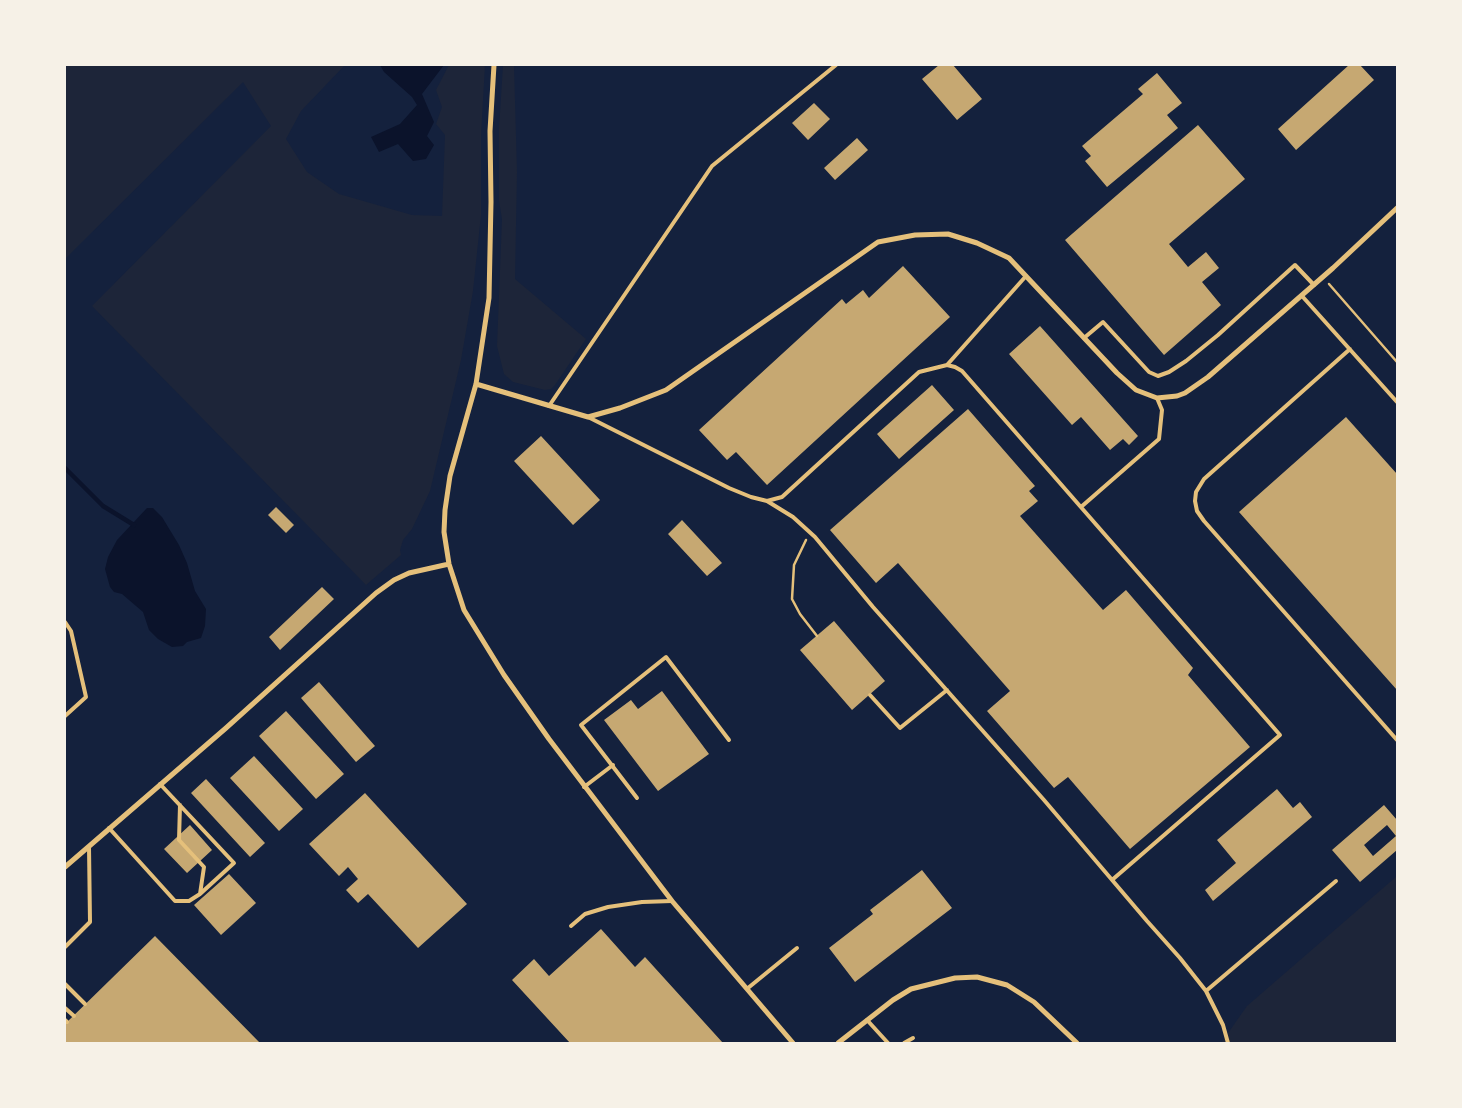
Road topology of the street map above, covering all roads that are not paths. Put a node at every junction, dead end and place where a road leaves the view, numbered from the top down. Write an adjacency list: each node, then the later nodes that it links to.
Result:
1 (494, 65): 10 (street)
2 (836, 65): 13 (lane)
3 (1397, 208): 5 (street)
4 (1026, 276): 7 (street); 9 (lane); 14 (street)
5 (1314, 285): 6 (street); 7 (lane)
6 (1302, 296): 8 (lane); 11 (street)
7 (1084, 338): 11 (street)
8 (1350, 349): 12 (lane); 23 (lane)
9 (947, 365): 15 (lane); 16 (lane)
10 (476, 384): 13 (street); 17 (street)
11 (1157, 398): 16 (lane)
12 (1397, 402)
13 (549, 406): 14 (street)
14 (588, 417): 15 (lane)
15 (767, 500): 19 (lane)
16 (1081, 507): 32 (lane)
17 (449, 564): 25 (street); 26 (street)
18 (65, 622): 21 (lane)
19 (947, 690): 20 (lane); 32 (lane)
20 (870, 695)
21 (65, 716)
22 (729, 740): 24 (lane)
23 (1397, 740)
24 (613, 765): 26 (lane); 27 (lane)
25 (160, 784): 28 (lane); 29 (street)
26 (584, 787): 35 (street)
27 (637, 798)
28 (180, 805): 34 (lane); 34 (lane)
29 (109, 828): 30 (street); 34 (lane)
30 (89, 844): 31 (street); 37 (lane)
31 (65, 866)
32 (1112, 880): 41 (lane)
33 (1336, 881): 41 (lane)
34 (200, 894)
35 (672, 901): 36 (lane); 40 (street)
36 (571, 926)
37 (65, 946)
38 (797, 948): 40 (lane)
39 (65, 984): 42 (lane)
40 (748, 988): 47 (street)
41 (1206, 991): 52 (lane)
42 (86, 1004)
43 (65, 1008): 44 (lane)
44 (74, 1016)
45 (867, 1020): 48 (street); 49 (lane); 51 (street)
46 (912, 1038): 50 (lane)
47 (793, 1043)
48 (838, 1043)
49 (888, 1043)
50 (904, 1043)
51 (1077, 1043)
52 (1228, 1043)

